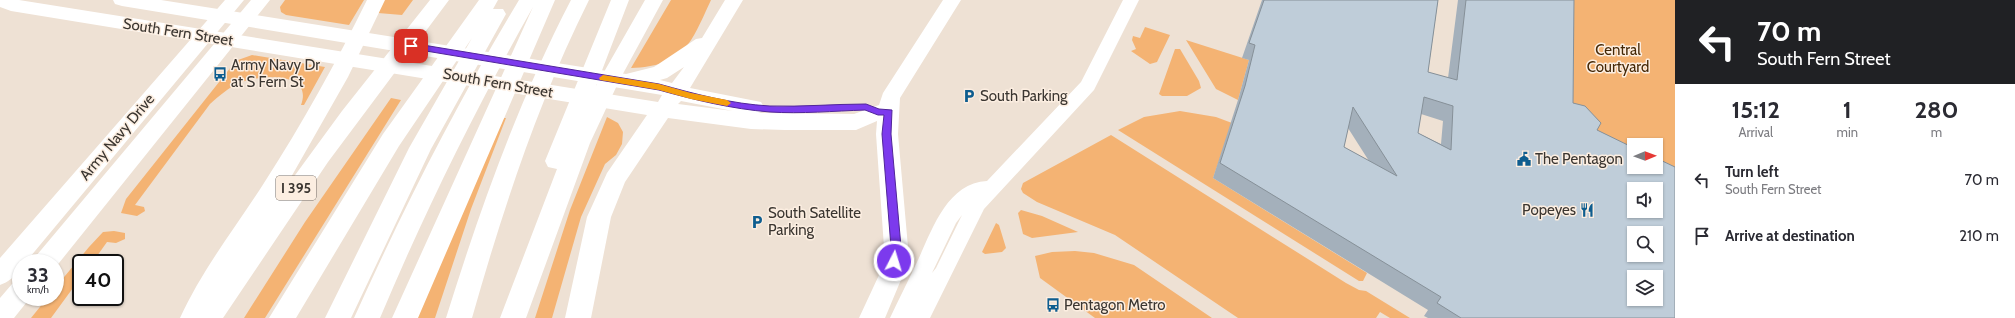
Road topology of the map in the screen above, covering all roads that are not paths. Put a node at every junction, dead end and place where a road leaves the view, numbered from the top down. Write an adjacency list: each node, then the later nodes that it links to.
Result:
1 (0, 0): 20 (main road, South Fern Street)
2 (122, 0): 17 (main road, South Fern Street)
3 (235, 0): 17 (main road, Army Navy Drive)
4 (262, 0): 18 (main road, Army Navy Drive)
5 (440, 0): 31 (main road, I 395)
6 (490, 0): 19 (main road)
7 (504, 0): 19 (main road)
8 (528, 0): 39 (main road)
9 (546, 0): 40 (main road)
10 (580, 0): 41 (main road)
11 (620, 0): 27 (main road)
12 (654, 0): 27 (main road)
13 (734, 0): 21 (main road)
14 (952, 0): 26 (main road)
15 (1131, 0): 28 (street)
16 (374, 4): 34 (main road)
17 (221, 16): 18 (main road, South Fern Street); 20 (main road, Army Navy Drive)
18 (245, 19): 22 (main road, Army Navy Drive); 23 (main road, South Fern Street)
19 (479, 27): 37 (main road); 38 (main road)
20 (204, 35): 22 (main road, South Fern Street); 30 (main road, Army Navy Drive)
21 (714, 35): 23 (main road); 24 (main road)
22 (227, 40): 25 (main road, South Fern Street); 29 (main road, Army Navy Drive)
23 (624, 81): 24 (main road, South Fern Street)
24 (678, 92): 25 (main road); 26 (main road, South Fern Street)
25 (662, 110): 26 (main road, South Fern Street); 44 (main road)
26 (883, 112): 45 (main road)
27 (576, 131): 42 (main road); 43 (main road)
28 (992, 187): 46 (street); 47 (street)
29 (52, 254)
30 (0, 275)
31 (231, 286): 35 (main road, I 395); 36 (main road)
32 (12, 302): 33 (main road)
33 (0, 316)
34 (193, 318)
35 (209, 318)
36 (216, 318)
37 (282, 318)
38 (338, 318)
39 (367, 318)
40 (405, 318)
41 (458, 318)
42 (505, 318)
43 (513, 318)
44 (578, 318)
45 (872, 318)
46 (901, 318)
47 (919, 318)

